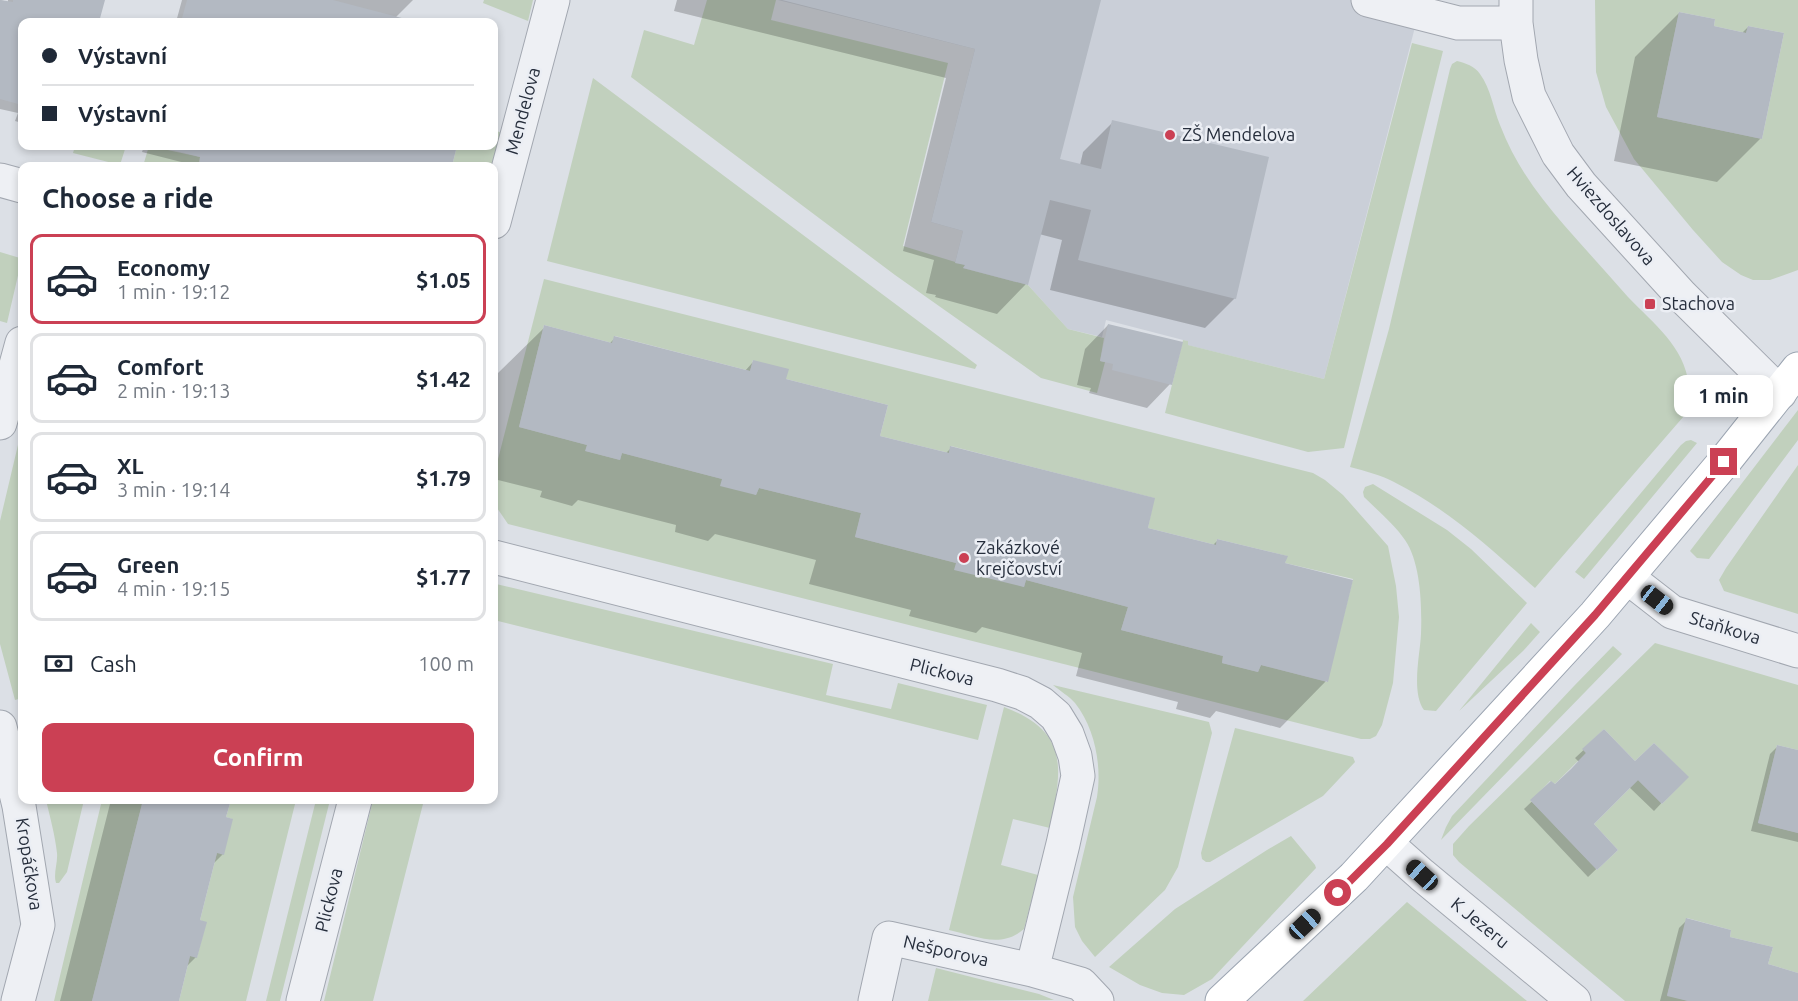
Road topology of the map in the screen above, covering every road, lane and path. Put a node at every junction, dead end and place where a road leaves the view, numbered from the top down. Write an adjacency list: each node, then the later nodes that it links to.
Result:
1 (553, 0): 6 (street, Mendelova)
2 (1368, 0): 3 (street)
3 (1516, 11): 8 (street, Hviezdoslavova)
4 (0, 180): 5 (street)
5 (18, 185)
6 (498, 207)
7 (18, 358): 9 (street)
8 (1789, 381): 11 (main road)
9 (0, 423)
10 (498, 558): 18 (street, Plickova)
11 (1627, 577): 12 (street, Staňkova); 17 (main road)
12 (1798, 651)
13 (0, 728): 14 (street, Kropáčkova)
14 (18, 798)
15 (19, 804): 19 (street, Kropáčkova)
16 (354, 804): 20 (street, Plickova)
17 (1387, 844): 23 (main road); 24 (street, K Jezeru)
18 (1032, 970): 21 (street, Nešporova); 22 (street)
19 (18, 1001)
20 (303, 1001)
21 (875, 1001)
22 (1097, 1001)
23 (1222, 1001)
24 (1575, 1001)

